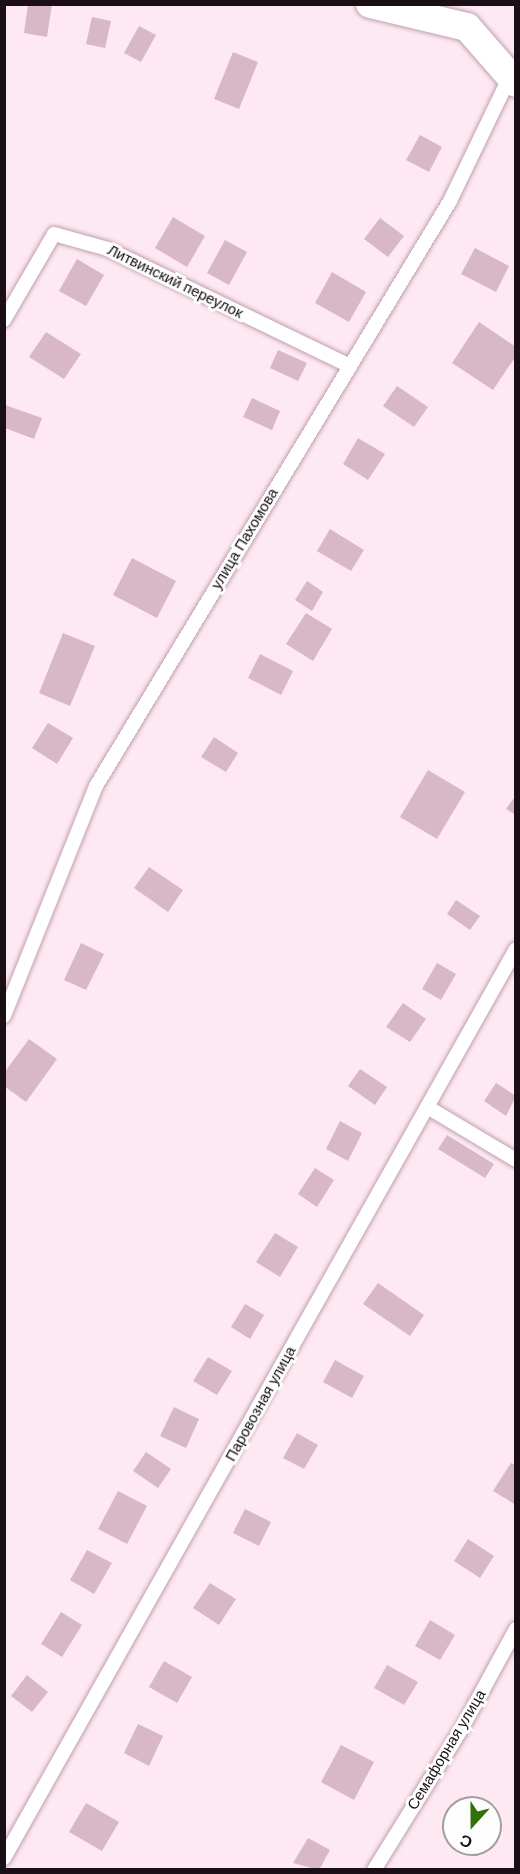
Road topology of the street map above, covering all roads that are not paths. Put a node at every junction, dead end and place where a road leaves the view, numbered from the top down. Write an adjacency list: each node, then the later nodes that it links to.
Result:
1 (370, 4): 2 (street)
2 (513, 79): 4 (lane, улица Пахомова)
3 (4, 320): 4 (lane, Литвинский переулок)
4 (350, 366): 6 (lane, улица Пахомова)
5 (516, 950): 7 (lane, Паровозная улица)
6 (4, 1016)
7 (429, 1107): 8 (lane); 10 (lane, Паровозная улица)
8 (516, 1160)
9 (516, 1629): 11 (lane, Семафорная улица)
10 (4, 1858)
11 (374, 1869)

